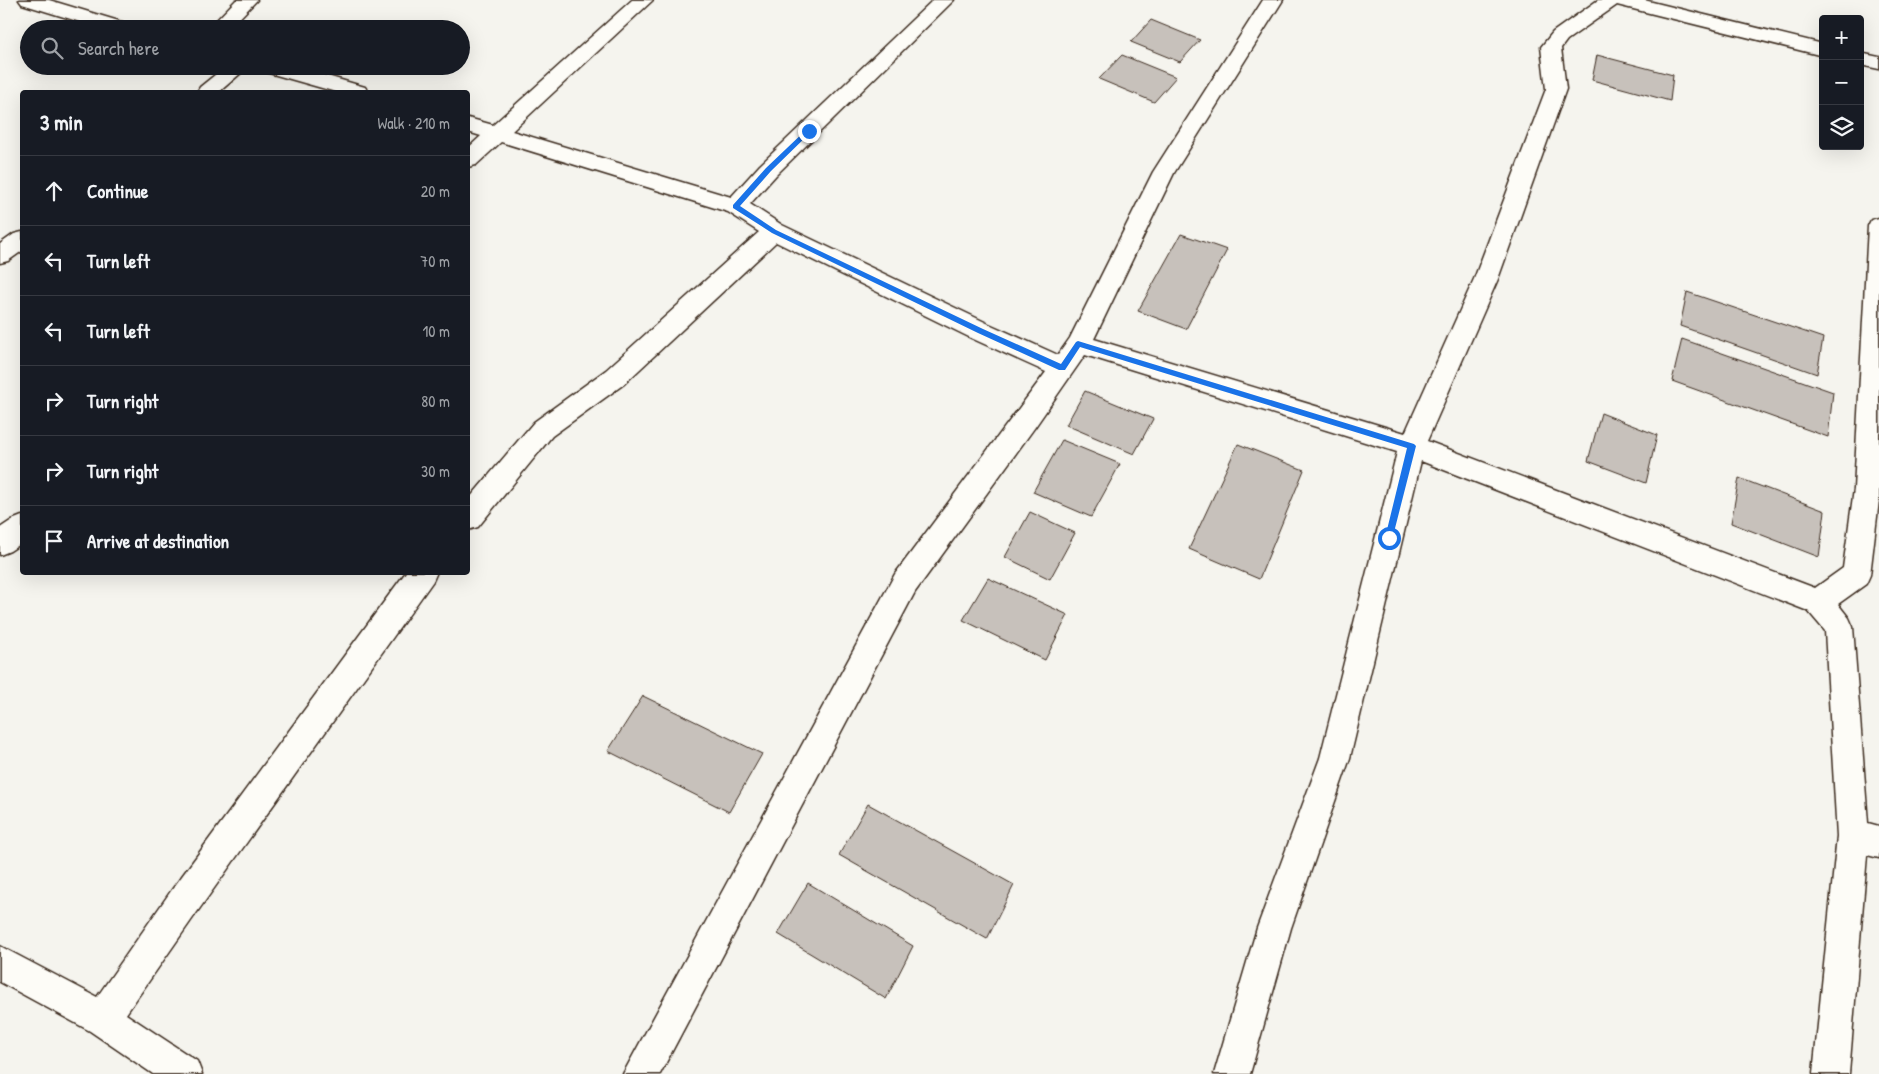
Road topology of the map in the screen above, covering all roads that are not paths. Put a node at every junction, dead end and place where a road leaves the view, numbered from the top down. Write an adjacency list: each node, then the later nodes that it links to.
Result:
1 (29, 0): 8 (street)
2 (247, 0): 9 (street)
3 (643, 0): 18 (street)
4 (944, 0): 20 (street)
5 (1273, 0): 25 (street)
6 (1611, 0): 27 (street)
7 (1620, 0): 10 (street)
8 (95, 20)
9 (227, 20)
10 (1819, 49)
11 (1864, 60): 12 (street)
12 (1879, 63)
13 (228, 75): 15 (street)
14 (300, 75): 16 (street)
15 (209, 90)
16 (351, 90)
17 (470, 126): 18 (street)
18 (496, 133): 19 (street); 20 (street)
19 (470, 158)
20 (736, 206): 22 (street)
21 (1879, 226): 32 (street)
22 (774, 231): 26 (street); 28 (street)
23 (20, 241): 24 (street)
24 (0, 255)
25 (1078, 344): 26 (street); 27 (street)
26 (1062, 368): 37 (street)
27 (1412, 446): 32 (street); 38 (street)
28 (470, 517)
29 (20, 529): 30 (street)
30 (0, 543)
31 (422, 575): 35 (street)
32 (1818, 602): 33 (street)
33 (1866, 839): 39 (street)
34 (0, 963): 35 (street)
35 (102, 1019): 36 (street)
36 (184, 1074)
37 (641, 1074)
38 (1232, 1074)
39 (1831, 1074)

